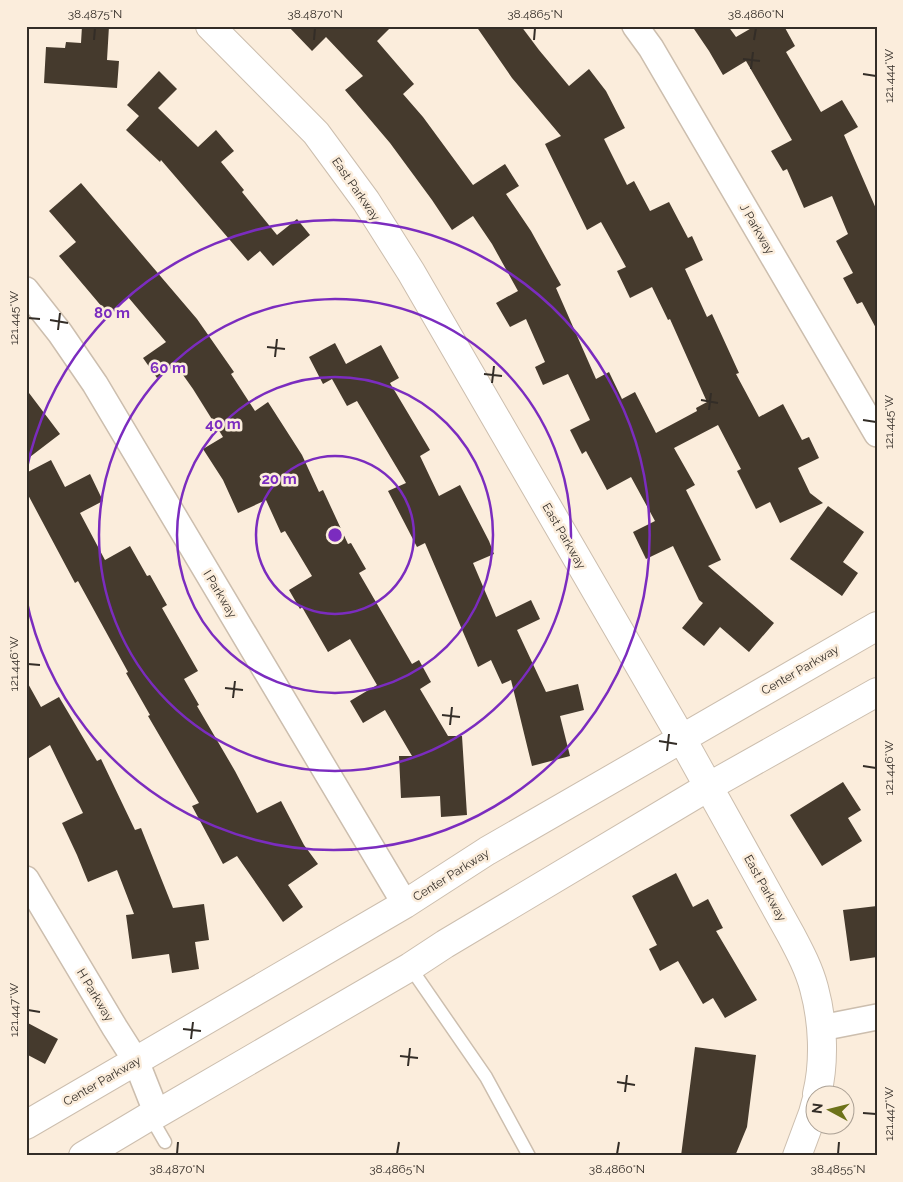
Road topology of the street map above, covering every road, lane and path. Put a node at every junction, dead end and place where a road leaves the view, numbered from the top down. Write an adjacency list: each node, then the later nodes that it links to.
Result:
1 (210, 26): 7 (street, East Parkway)
2 (636, 26): 4 (street, J Parkway)
3 (26, 290): 10 (street, I Parkway)
4 (877, 434)
5 (877, 626): 7 (street, Center Parkway)
6 (877, 692): 8 (street)
7 (682, 739): 8 (street, East Parkway); 10 (street, Center Parkway)
8 (708, 787): 11 (street); 13 (street, East Parkway)
9 (26, 879): 14 (street, H Parkway)
10 (404, 904): 14 (street, Center Parkway)
11 (410, 967): 16 (street); 21 (lane)
12 (877, 1017): 13 (street)
13 (821, 1028): 15 (street, East Parkway)
14 (136, 1061): 16 (street, H Parkway); 17 (street, Center Parkway)
15 (818, 1084)
16 (154, 1115): 19 (lane); 20 (street)
17 (26, 1125)
18 (806, 1132): 22 (street)
19 (165, 1142)
20 (83, 1156)
21 (529, 1156)
22 (797, 1156)

